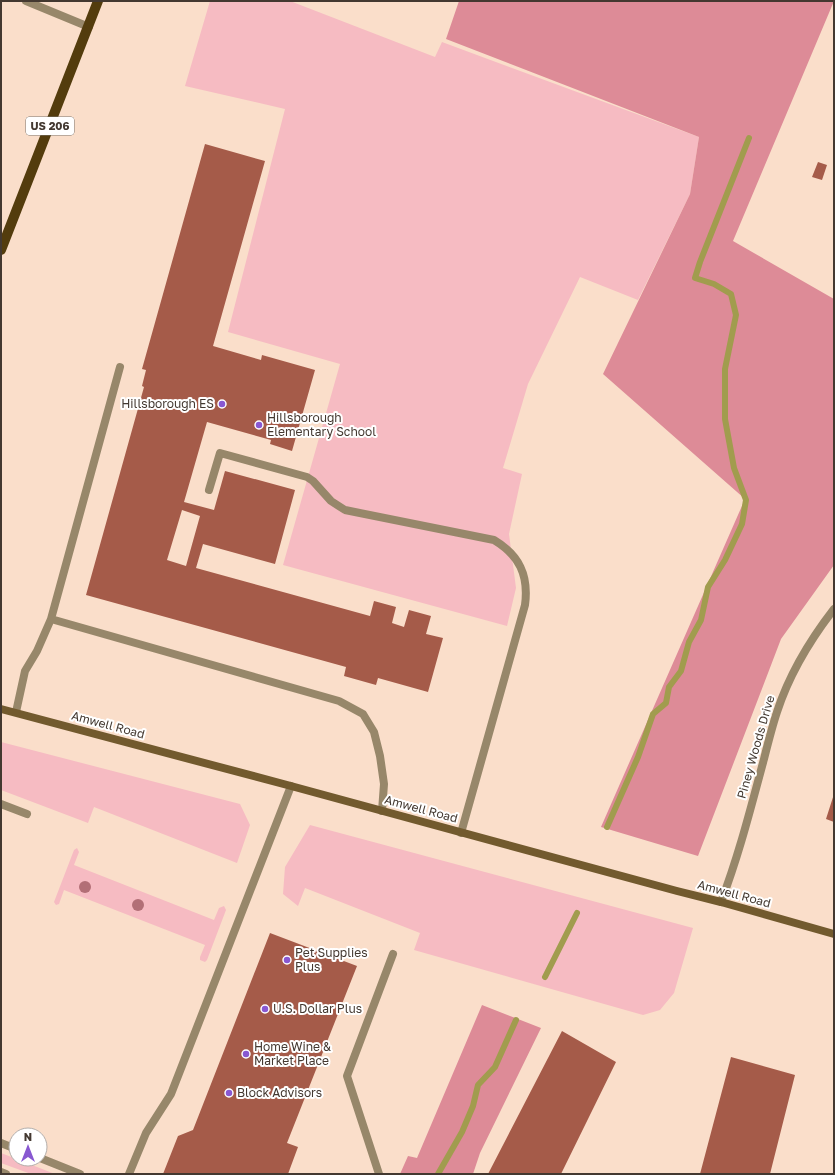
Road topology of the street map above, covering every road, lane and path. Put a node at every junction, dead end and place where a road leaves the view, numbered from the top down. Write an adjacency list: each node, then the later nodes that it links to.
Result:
1 (26, 1): 3 (street)
2 (98, 1): 3 (main road, US 206)
3 (89, 27): 4 (main road, US 206)
4 (1, 250)
5 (120, 367): 8 (street)
6 (209, 490): 15 (street)
7 (834, 609): 16 (street, Piney Woods Drive)
8 (50, 619): 10 (street); 13 (street)
9 (1, 709): 10 (main road, Amwell Road)
10 (16, 712): 11 (main road, Amwell Road)
11 (291, 786): 13 (main road, Amwell Road); 23 (street)
12 (1, 804): 14 (street)
13 (382, 811): 15 (main road, Amwell Road)
14 (27, 814)
15 (461, 833): 16 (main road, Amwell Road)
16 (721, 902): 17 (main road, Amwell Road)
17 (834, 934)
18 (394, 954): 24 (street)
19 (48, 1161): 22 (street)
20 (1, 1172): 21 (street)
21 (6, 1174)
22 (80, 1174)
23 (129, 1174)
24 (379, 1174)

